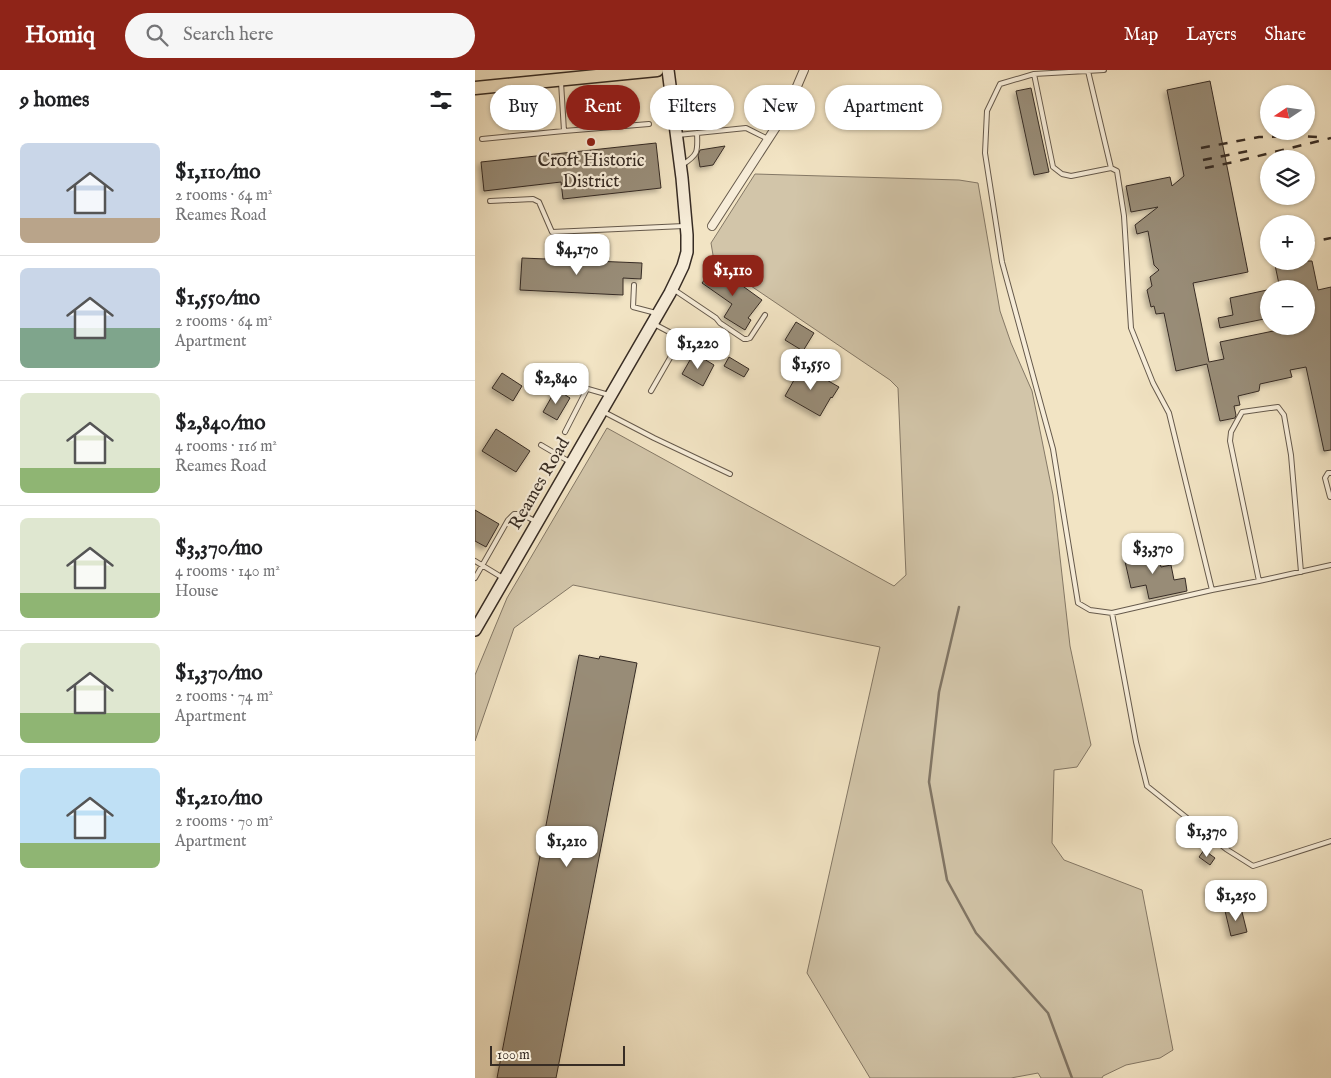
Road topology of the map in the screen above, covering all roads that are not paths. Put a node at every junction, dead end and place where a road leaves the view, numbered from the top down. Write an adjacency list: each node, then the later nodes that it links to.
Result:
1 (657, 70): 7 (main road)
2 (668, 70): 12 (main road, Reames Road)
3 (804, 70): 14 (street)
4 (1104, 70): 5 (lane)
5 (1088, 71): 6 (lane); 16 (lane)
6 (1034, 74): 16 (lane); 44 (lane)
7 (561, 80): 8 (main road); 10 (lane)
8 (475, 88)
9 (649, 124): 10 (lane)
10 (564, 132): 13 (lane)
11 (697, 133): 12 (lane); 14 (lane); 15 (lane)
12 (677, 135): 15 (main road, Reames Road)
13 (482, 139)
14 (769, 139): 19 (street)
15 (681, 166): 18 (main road, Reames Road)
16 (1111, 168): 43 (lane)
17 (490, 201): 18 (lane)
18 (687, 226): 21 (main road, Reames Road)
19 (712, 226)
20 (635, 285): 23 (lane)
21 (673, 288): 22 (lane); 23 (main road, Reames Road)
22 (765, 315)
23 (656, 318): 26 (lane); 27 (main road, Reames Road)
24 (532, 381): 25 (lane)
25 (587, 388): 27 (lane); 29 (lane)
26 (651, 391)
27 (611, 395): 28 (main road, Reames Road)
28 (602, 411): 31 (main road, Reames Road); 33 (lane)
29 (565, 432)
30 (541, 445): 31 (lane)
31 (572, 463): 35 (main road, Reames Road)
32 (1331, 472): 34 (lane)
33 (730, 474)
34 (1331, 497)
35 (538, 522): 37 (lane); 41 (main road, Reames Road)
36 (475, 561): 37 (lane)
37 (482, 565): 40 (lane); 41 (lane)
38 (1331, 565): 39 (lane)
39 (1301, 572): 42 (lane); 42 (lane)
40 (475, 578)
41 (505, 579): 45 (main road, Reames Road)
42 (1259, 581): 43 (lane)
43 (1212, 590): 44 (lane)
44 (1112, 613): 46 (lane)
45 (475, 630)
46 (1331, 841)

